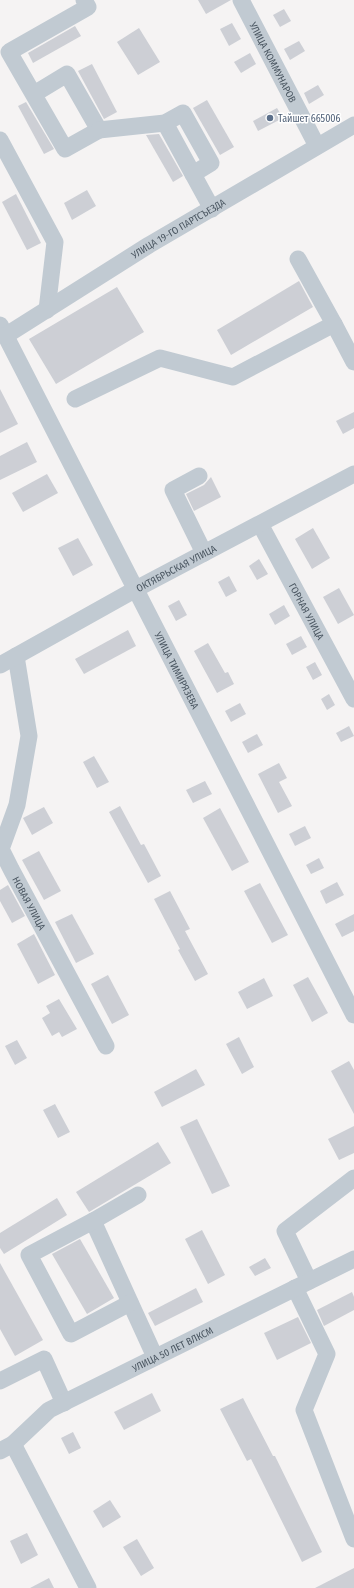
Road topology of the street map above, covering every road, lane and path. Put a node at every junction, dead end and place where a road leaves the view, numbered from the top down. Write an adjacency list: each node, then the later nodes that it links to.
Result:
1 (241, 0): 8 (street, УЛИЦА КОММУНАРОВ)
2 (86, 4): 3 (street)
3 (4, 54): 4 (street)
4 (34, 94): 6 (street); 6 (street)
5 (354, 125): 8 (street, УЛИЦА 19-ГО ПАРТСЪЕЗДА)
6 (99, 130): 9 (street)
7 (0, 140): 11 (street)
8 (317, 146): 9 (street, УЛИЦА 19-ГО ПАРТСЪЕЗДА)
9 (212, 208): 11 (street, УЛИЦА 19-ГО ПАРТСЪЕЗДА)
10 (298, 258): 12 (street)
11 (47, 310): 13 (street, УЛИЦА 19-ГО ПАРТСЪЕЗДА)
12 (334, 324): 14 (street); 15 (street)
13 (3, 330): 20 (street, УЛИЦА ТИМИРЯЗЕВА)
14 (354, 362)
15 (76, 399)
16 (354, 474): 18 (street, ОКТЯБРЬСКАЯ УЛИЦА)
17 (198, 476): 19 (street)
18 (260, 524): 19 (street, ОКТЯБРЬСКАЯ УЛИЦА); 23 (street, ГОРНАЯ УЛИЦА)
19 (204, 553): 20 (street, ОКТЯБРЬСКАЯ УЛИЦА)
20 (136, 589): 21 (street, ОКТЯБРЬСКАЯ УЛИЦА); 25 (street, УЛИЦА ТИМИРЯЗЕВА)
21 (16, 656): 22 (street, ОКТЯБРЬСКАЯ УЛИЦА); 24 (street, НОВАЯ УЛИЦА)
22 (0, 665)
23 (354, 699)
24 (1, 849): 26 (street, НОВАЯ УЛИЦА)
25 (354, 1015)
26 (106, 1046)
27 (354, 1178): 31 (street)
28 (138, 1196): 29 (street)
29 (93, 1222): 32 (street); 32 (street)
30 (354, 1259): 31 (street, УЛИЦА 50 ЛЕТ ВЛКСМ)
31 (302, 1285): 33 (street, УЛИЦА 50 ЛЕТ ВЛКСМ); 37 (street)
32 (130, 1303): 33 (street)
33 (155, 1358): 35 (street, УЛИЦА 50 ЛЕТ ВЛКСМ)
34 (0, 1381): 35 (street)
35 (64, 1403): 36 (street, УЛИЦА 50 ЛЕТ ВЛКСМ)
36 (6, 1448): 38 (street)
37 (354, 1539)
38 (88, 1588)

